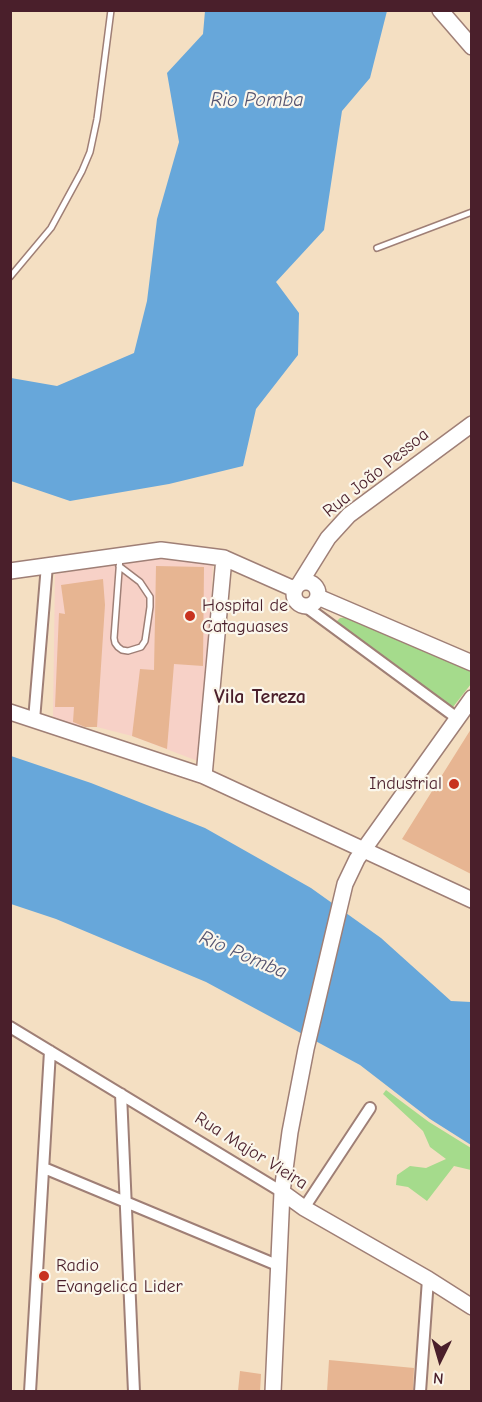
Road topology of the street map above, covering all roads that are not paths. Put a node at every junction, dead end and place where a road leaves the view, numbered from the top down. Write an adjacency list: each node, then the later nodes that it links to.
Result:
1 (111, 10): 6 (lane)
2 (440, 10): 3 (street)
3 (471, 47)
4 (471, 212): 5 (lane)
5 (377, 248)
6 (10, 277)
7 (471, 424): 10 (street, Rua João Pessoa)
8 (224, 558): 9 (street); 13 (street); 20 (street)
9 (120, 561): 9 (lane); 11 (street)
10 (313, 562): 13 (street, Rua João Pessoa); 14 (street)
11 (47, 565): 12 (street); 19 (street)
12 (10, 571)
13 (297, 586): 14 (street); 14 (street)
14 (313, 597): 15 (street); 18 (street)
15 (471, 663)
16 (471, 698): 18 (street)
17 (10, 712): 19 (street)
18 (457, 718): 21 (street)
19 (34, 720): 20 (street)
20 (204, 776): 21 (street)
21 (364, 849): 22 (street); 28 (street)
22 (471, 900)
23 (10, 1027): 24 (street, Rua Major Vieira)
24 (50, 1051): 25 (street, Rua Major Vieira); 27 (street)
25 (121, 1094): 28 (street, Rua Major Vieira); 29 (street)
26 (370, 1108): 30 (street)
27 (44, 1168): 29 (street); 34 (street)
28 (282, 1192): 30 (street, Rua Major Vieira); 31 (street)
29 (125, 1202): 31 (street); 35 (street)
30 (304, 1208): 32 (street, Rua Major Vieira)
31 (277, 1265): 36 (street)
32 (428, 1279): 33 (street, Rua Major Vieira); 37 (street)
33 (471, 1307)
34 (30, 1392)
35 (134, 1392)
36 (273, 1392)
37 (420, 1392)

